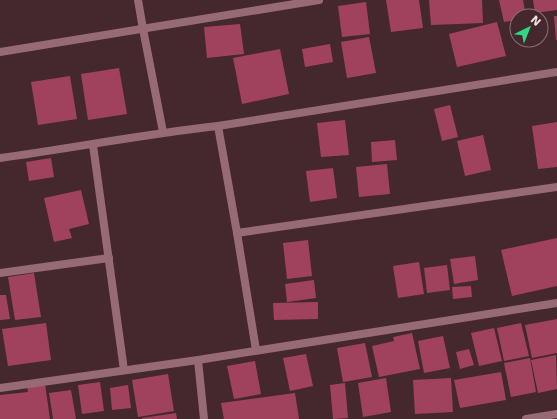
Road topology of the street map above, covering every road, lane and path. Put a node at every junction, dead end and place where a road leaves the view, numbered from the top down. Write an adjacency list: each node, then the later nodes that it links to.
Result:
1 (138, 0): 3 (street)
2 (319, 0): 3 (street)
3 (143, 29): 4 (street); 7 (street)
4 (0, 52)
5 (557, 72): 6 (street)
6 (218, 126): 7 (street); 11 (street)
7 (163, 132): 8 (street)
8 (93, 145): 9 (street); 12 (street)
9 (0, 158)
10 (557, 186): 11 (street)
11 (237, 233): 15 (street)
12 (109, 258): 13 (street); 17 (street)
13 (0, 273)
14 (557, 303): 15 (street)
15 (256, 350): 16 (street)
16 (198, 360): 17 (street); 20 (street)
17 (124, 370): 18 (street)
18 (0, 388)
19 (557, 414): 21 (street)
20 (204, 419)
21 (526, 419)

